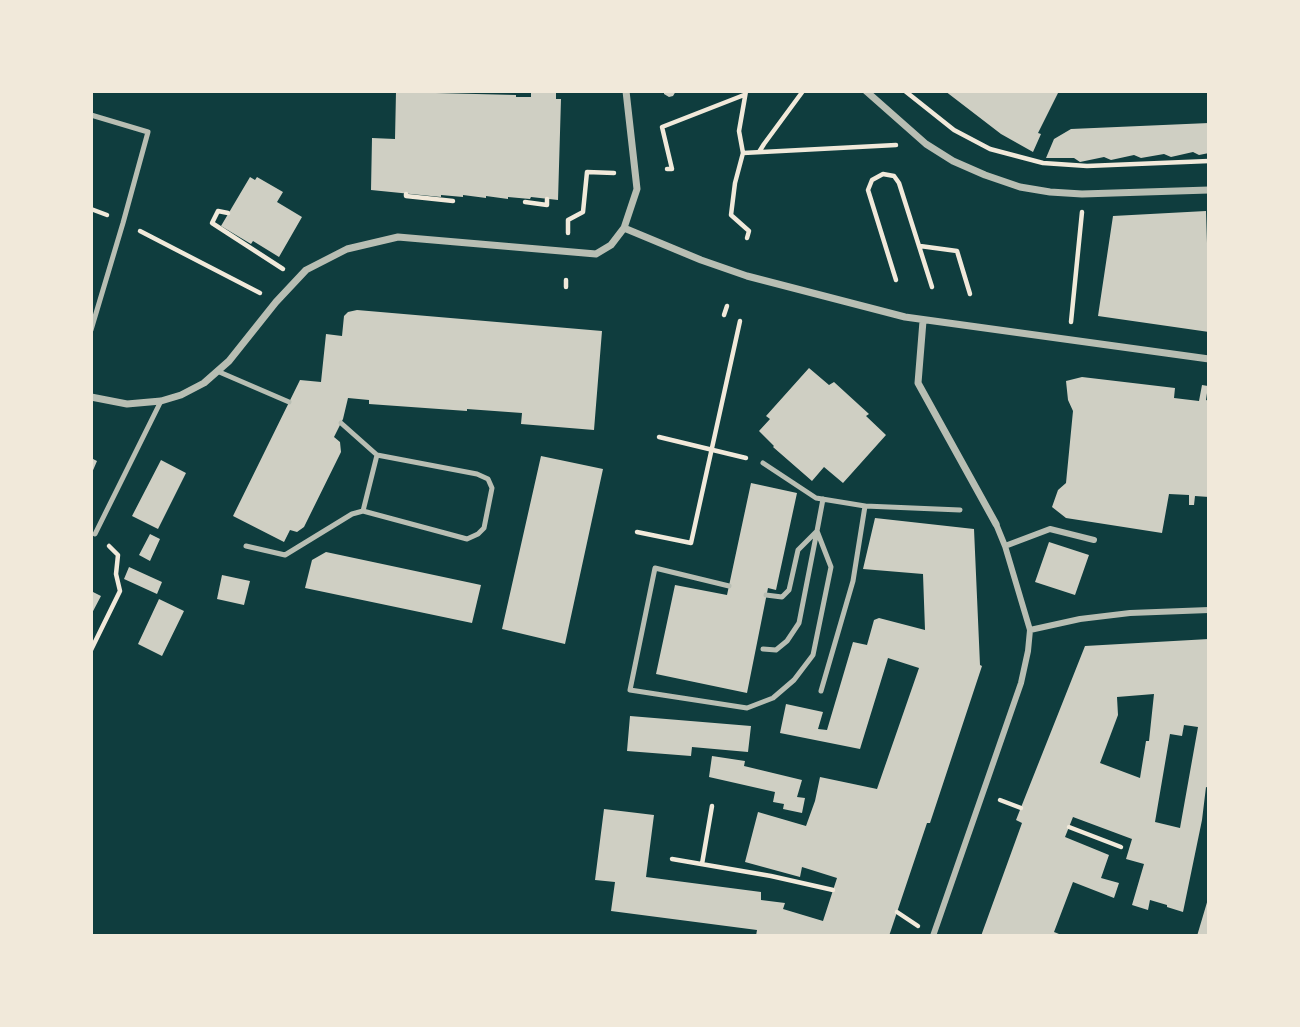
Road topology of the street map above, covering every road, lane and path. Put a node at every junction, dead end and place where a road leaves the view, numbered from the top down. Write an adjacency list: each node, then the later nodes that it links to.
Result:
1 (626, 91): 21 (street)
2 (803, 91): 8 (path)
3 (866, 91): 7 (street)
4 (905, 91): 10 (path)
5 (746, 93): 9 (path); 11 (path)
6 (91, 115): 20 (lane)
7 (926, 144): 8 (path); 13 (street)
8 (759, 152): 9 (path)
9 (743, 153): 24 (path)
10 (1209, 161)
11 (667, 169)
12 (614, 173): 23 (path)
13 (1209, 190)
14 (406, 194): 16 (path)
15 (547, 199): 17 (path)
16 (453, 201)
17 (525, 202)
18 (91, 209): 20 (path)
19 (228, 214): 26 (path)
20 (124, 223): 32 (path); 37 (lane)
21 (624, 228): 26 (street); 36 (street)
22 (1080, 232): 38 (path)
23 (568, 233)
24 (747, 238)
25 (920, 246): 28 (path); 30 (path); 31 (path)
26 (298, 279): 32 (street)
27 (566, 280): 29 (path)
28 (896, 280)
29 (566, 287)
30 (932, 287)
31 (970, 294)
32 (276, 302): 40 (street)
33 (727, 306): 34 (path)
34 (724, 315)
35 (740, 321): 46 (path)
36 (923, 321): 38 (street); 53 (street)
37 (91, 330)
38 (1073, 341): 39 (street)
39 (1209, 359)
40 (218, 371): 42 (street); 43 (lane)
41 (91, 397): 42 (street)
42 (161, 401): 56 (lane)
43 (289, 402)
44 (341, 423): 47 (lane)
45 (659, 437): 46 (path)
46 (711, 448): 48 (path); 55 (path)
47 (377, 455): 52 (lane); 52 (lane)
48 (763, 463): 49 (lane)
49 (823, 499): 50 (lane); 54 (lane)
50 (865, 506): 51 (lane); 66 (lane)
51 (960, 510)
52 (363, 511): 58 (lane)
53 (996, 524): 59 (street)
54 (817, 531): 60 (lane); 61 (lane); 64 (lane)
55 (637, 532)
56 (95, 534): 65 (path)
57 (1094, 540): 59 (street)
58 (246, 546)
59 (1005, 546): 63 (street)
60 (729, 586)
61 (766, 595)
62 (1209, 610): 63 (street)
63 (1030, 630): 73 (street)
64 (763, 649)
65 (91, 650)
66 (821, 691)
67 (712, 806): 71 (path)
68 (1069, 827): 69 (path)
69 (1121, 847)
70 (672, 859): 71 (path)
71 (702, 864): 72 (path)
72 (833, 890)
73 (933, 936)

